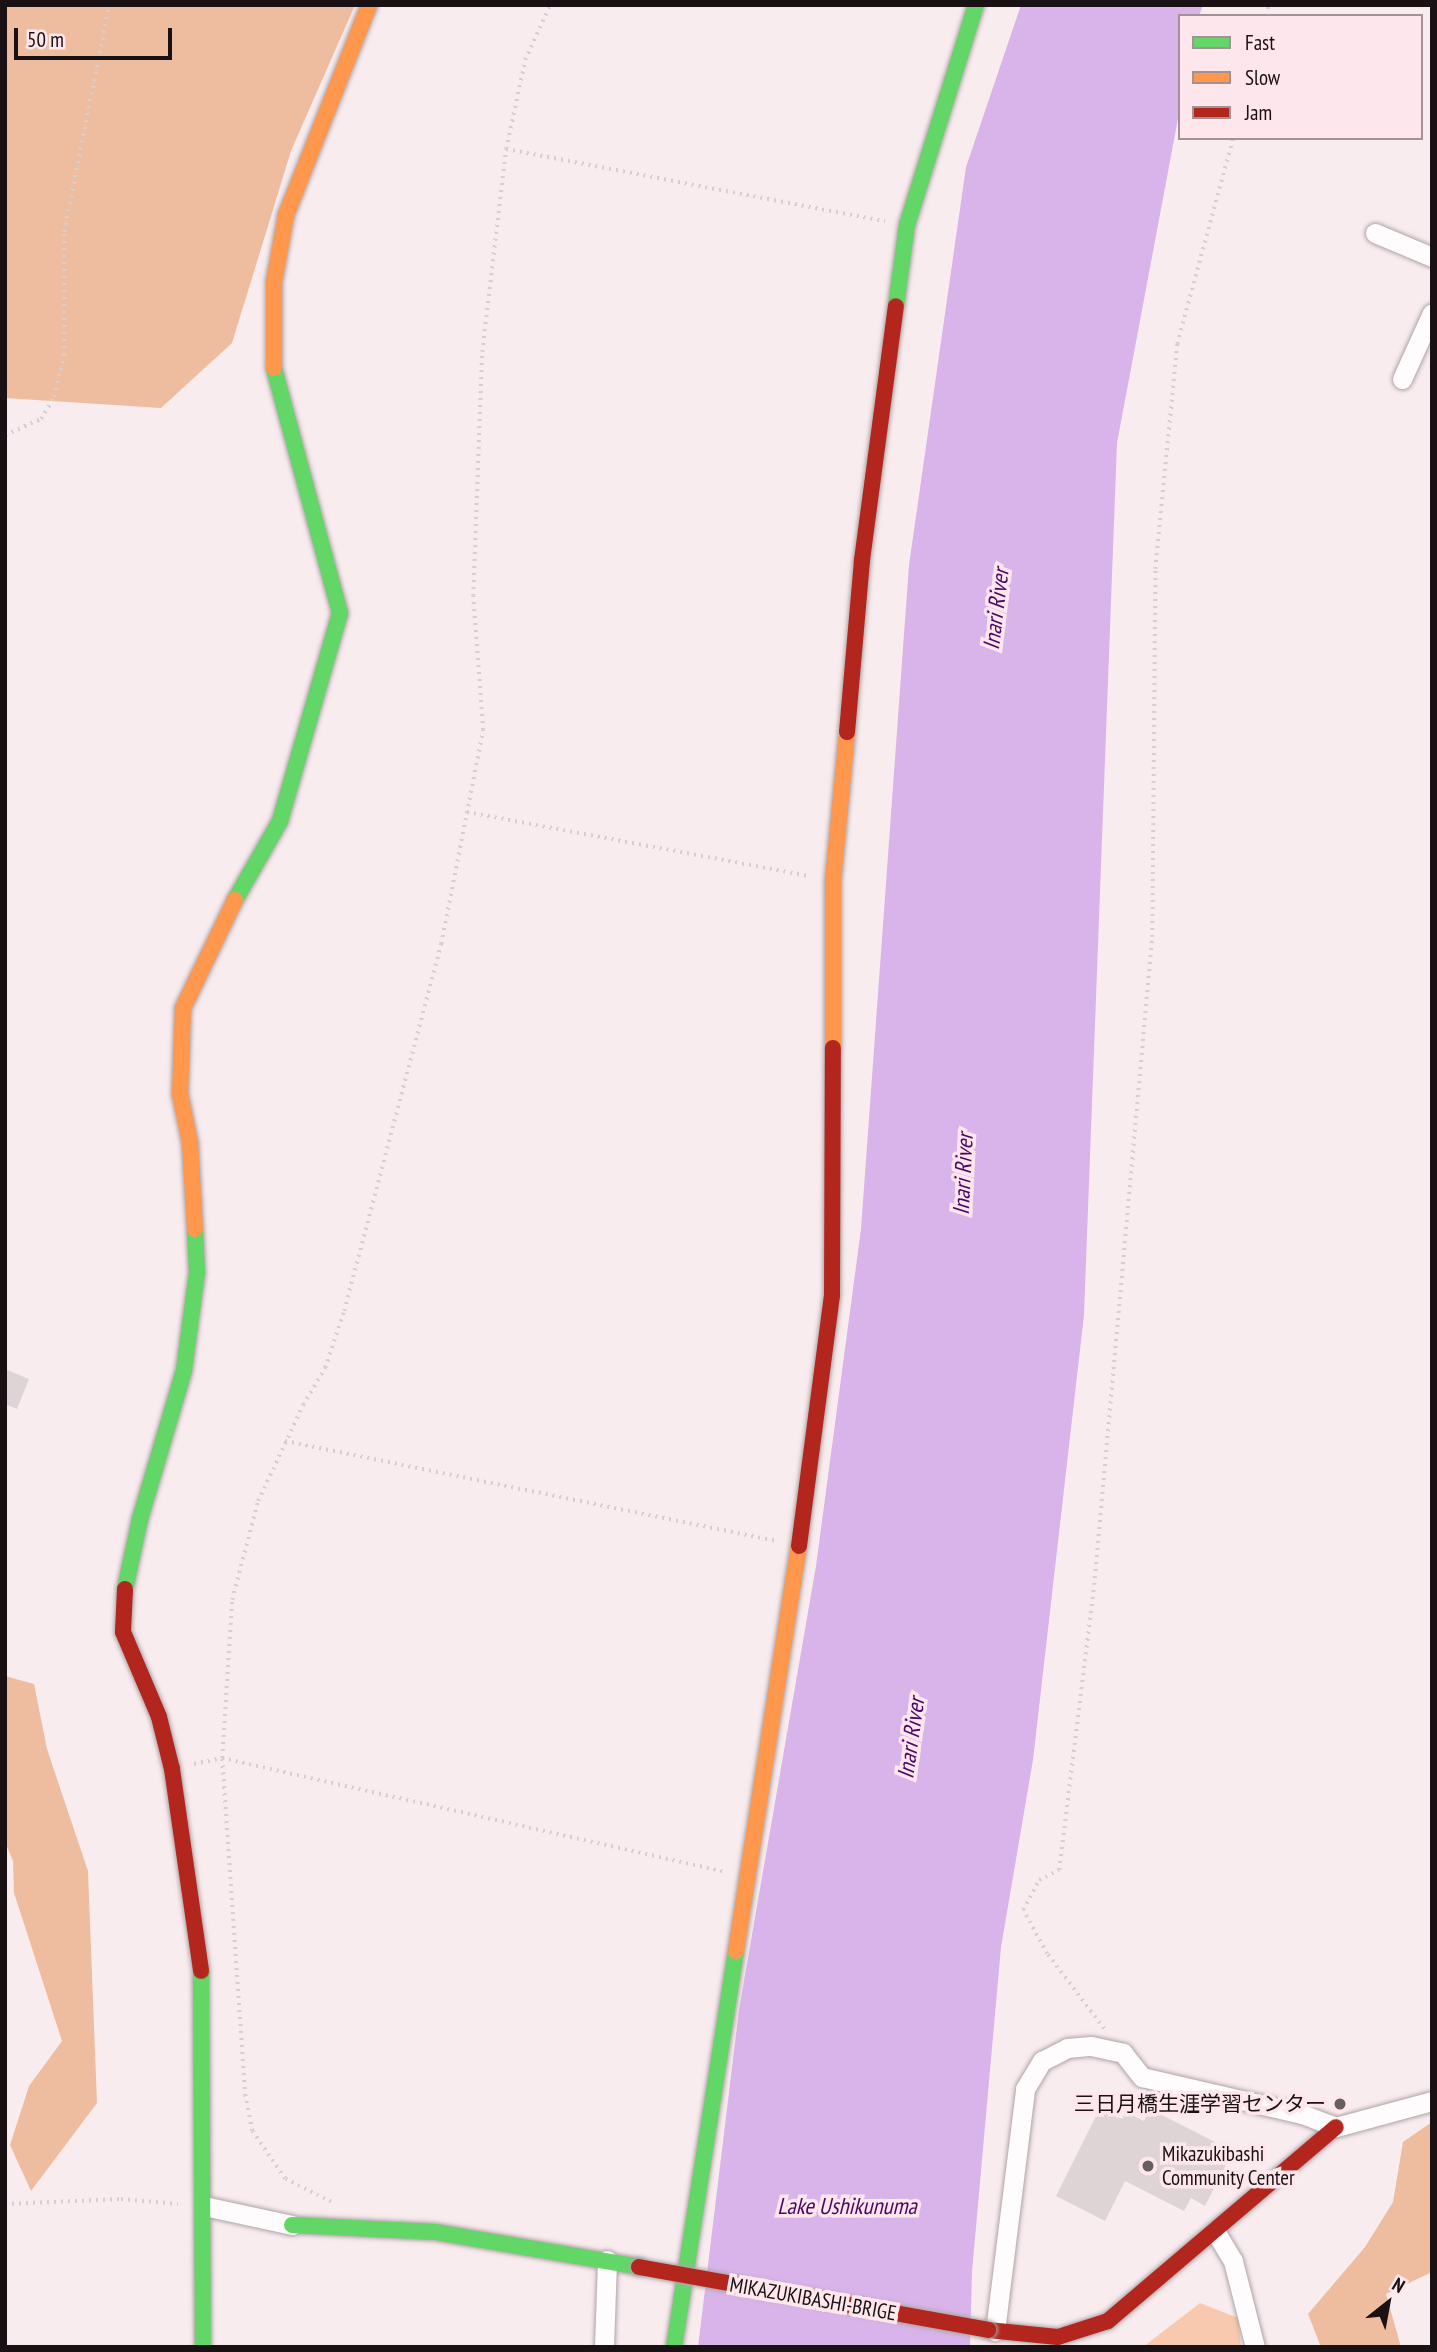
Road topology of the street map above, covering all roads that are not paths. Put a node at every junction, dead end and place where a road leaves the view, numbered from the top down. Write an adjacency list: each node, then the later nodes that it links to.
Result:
1 (369, 5): 9 (street)
2 (976, 5): 16 (street)
3 (1375, 233): 4 (street)
4 (1432, 257)
5 (1432, 313): 6 (street)
6 (1402, 379)
7 (1432, 2101): 8 (street)
8 (1336, 2127): 11 (street, MIKAZUKIBASHI-BRIGE); 13 (street)
9 (204, 2206): 10 (street); 14 (street)
10 (292, 2225): 12 (street, MIKAZUKIBASHI-BRIGE)
11 (1215, 2231): 13 (street, MIKAZUKIBASHI-BRIGE); 17 (street)
12 (607, 2260): 13 (street, MIKAZUKIBASHI-BRIGE, bridge); 15 (street)
13 (991, 2330)
14 (203, 2347)
15 (604, 2347)
16 (674, 2347)
17 (1255, 2347)

